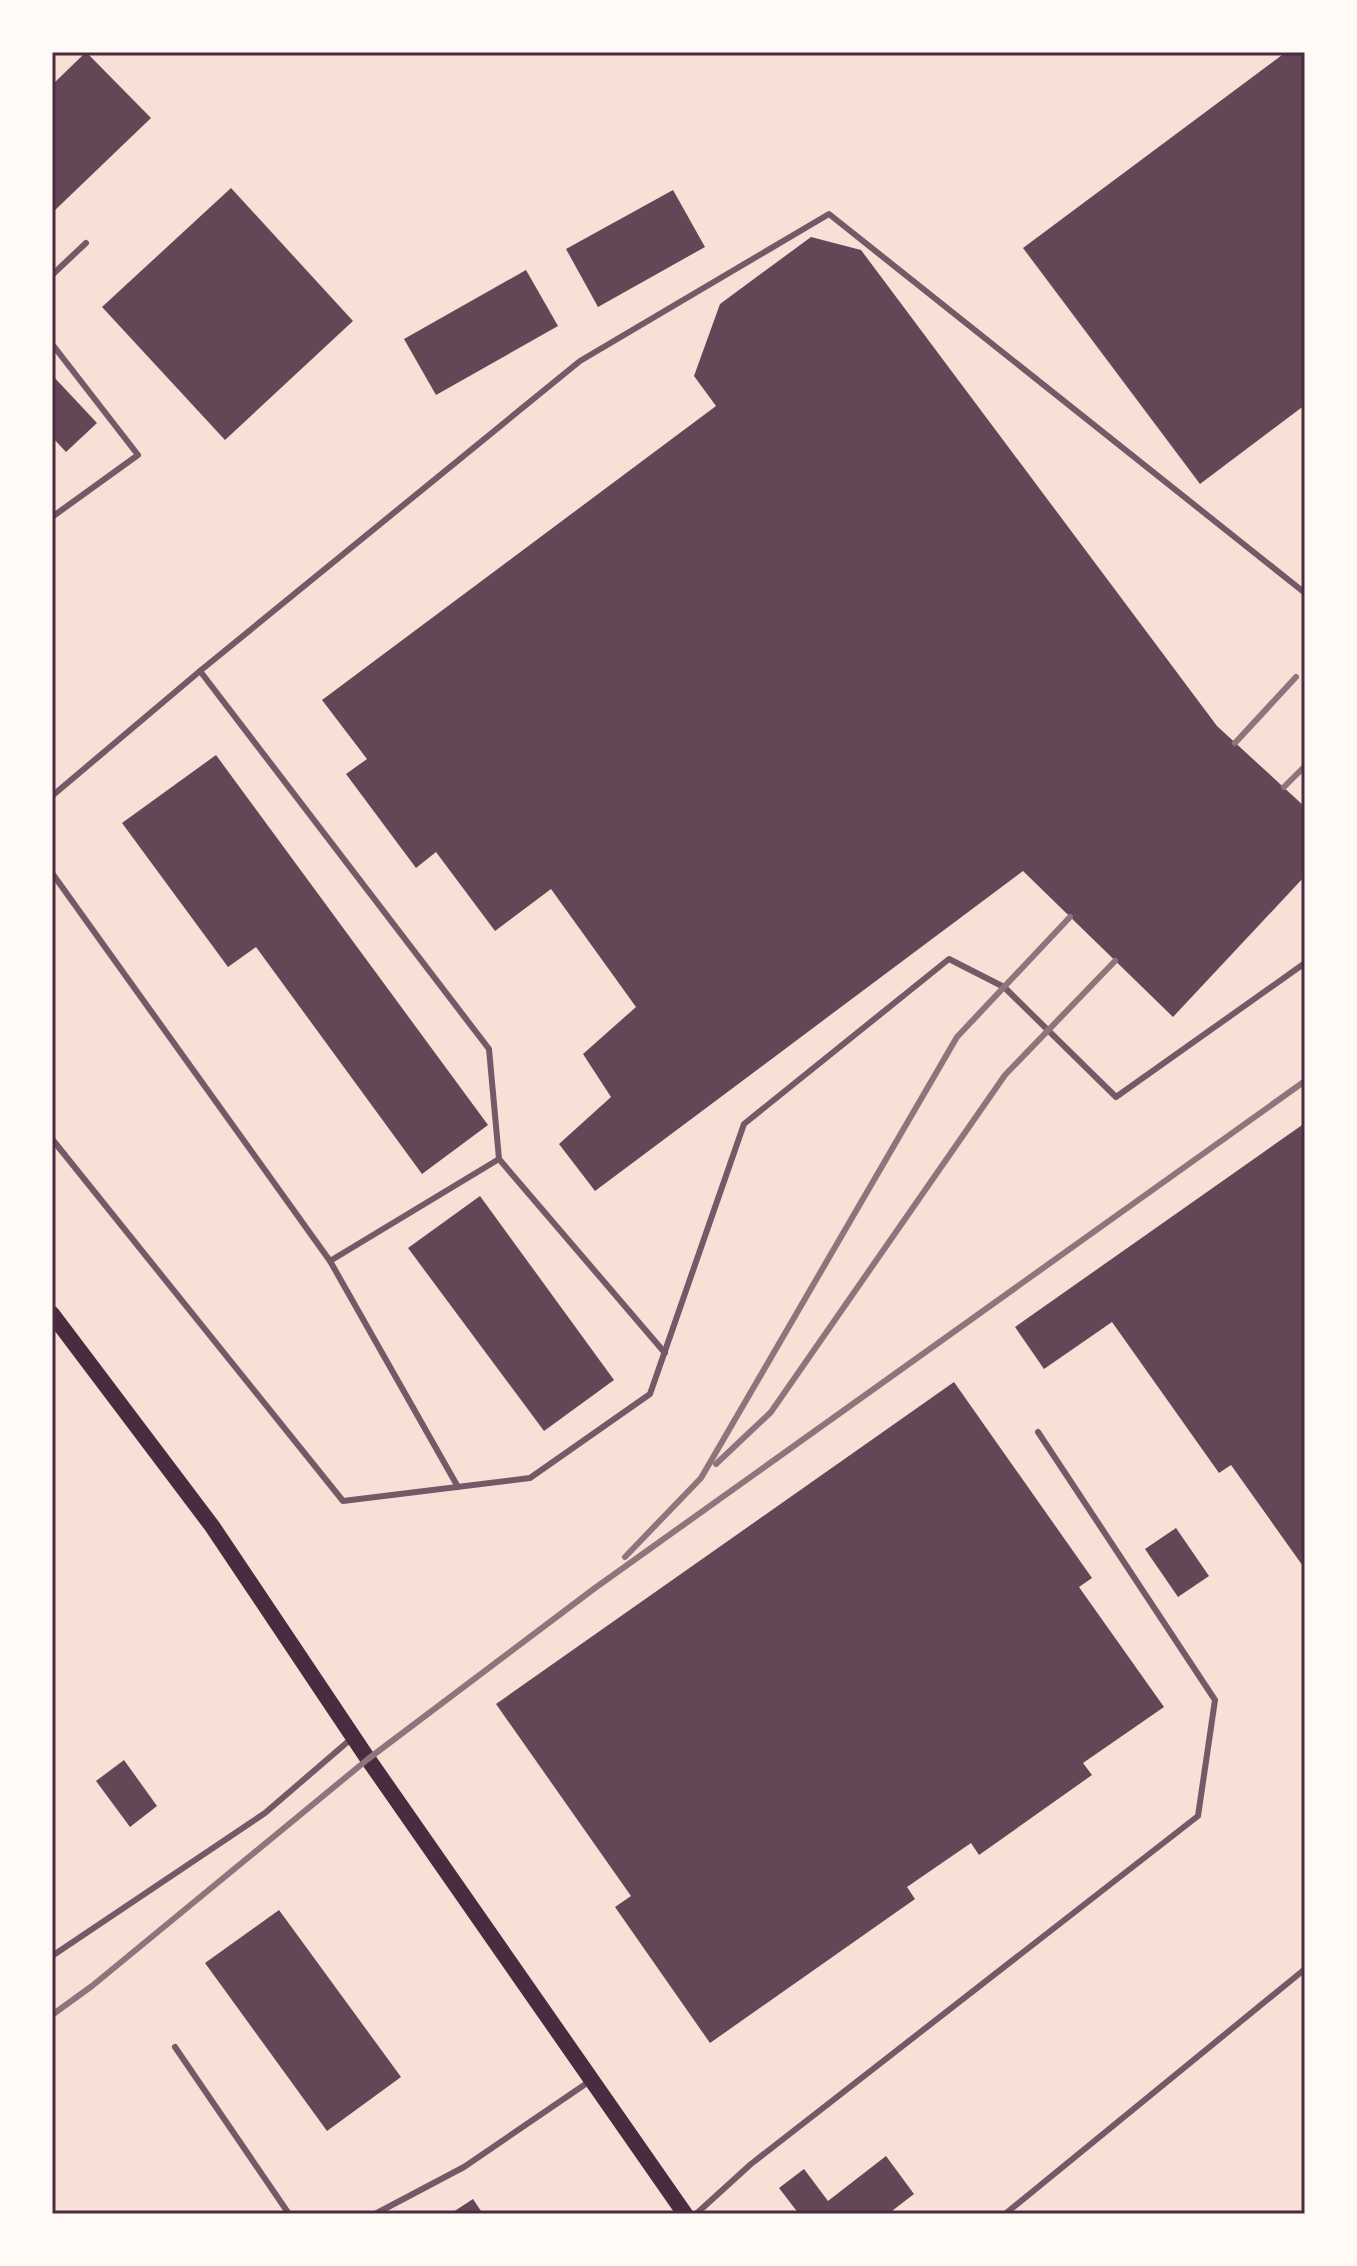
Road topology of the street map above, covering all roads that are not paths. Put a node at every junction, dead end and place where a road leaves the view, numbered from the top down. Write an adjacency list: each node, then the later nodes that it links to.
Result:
1 (86, 243): 2 (lane)
2 (52, 275)
3 (52, 344): 4 (lane)
4 (52, 517)
5 (1305, 593): 6 (lane)
6 (200, 671): 7 (lane); 11 (lane)
7 (52, 797)
8 (52, 873): 12 (lane)
9 (1305, 963): 14 (lane)
10 (52, 1139): 16 (lane)
11 (499, 1159): 12 (lane); 14 (lane)
12 (330, 1261): 16 (lane)
13 (52, 1314): 17 (main road)
14 (665, 1353): 16 (lane)
15 (1038, 1432): 25 (lane)
16 (458, 1487)
17 (354, 1737): 18 (lane); 21 (main road)
18 (52, 1956)
19 (1305, 1969): 26 (lane)
20 (175, 2047): 22 (lane)
21 (593, 2079): 23 (lane); 24 (main road)
22 (289, 2214)
23 (375, 2214)
24 (685, 2214)
25 (696, 2214)
26 (1005, 2214)

